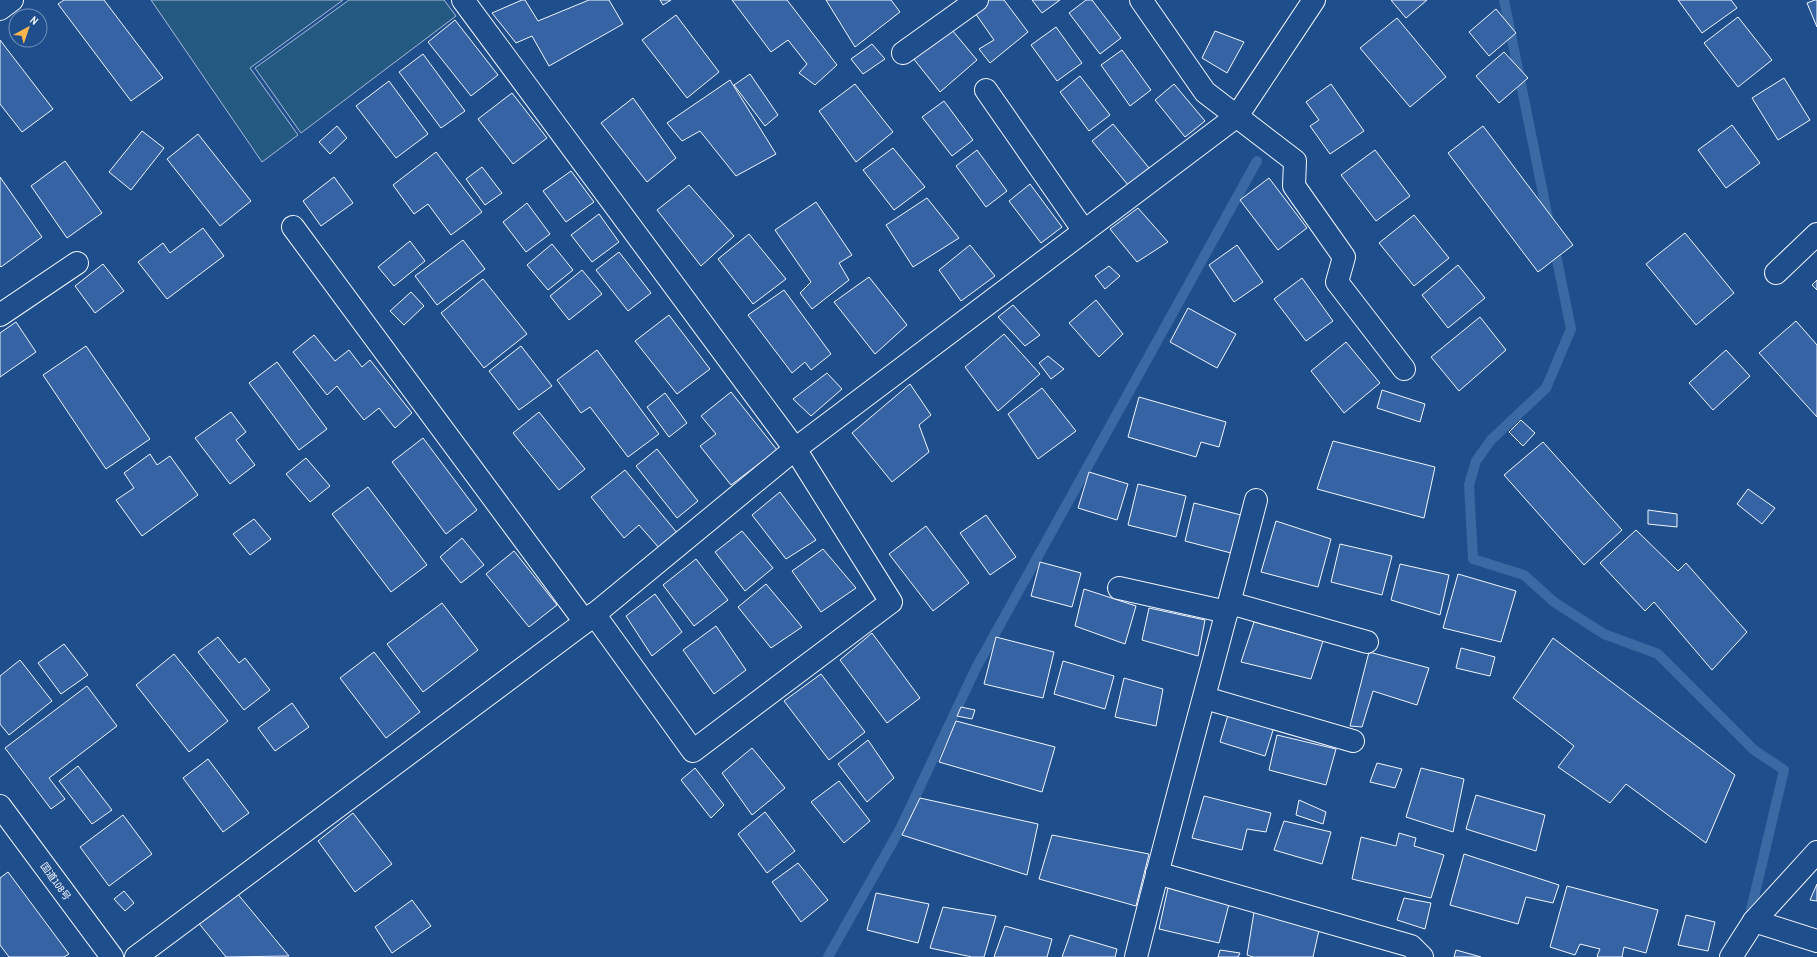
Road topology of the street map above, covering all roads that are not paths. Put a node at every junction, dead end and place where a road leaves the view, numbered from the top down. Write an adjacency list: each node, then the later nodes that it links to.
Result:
1 (12, 0): 6 (main road)
2 (464, 0): 17 (main road)
3 (977, 0): 7 (main road)
4 (1142, 0): 9 (main road)
5 (1314, 0): 9 (main road)
6 (0, 9)
7 (903, 53)
8 (986, 90): 11 (main road)
9 (1237, 116): 11 (main road); 16 (main road)
10 (293, 227): 21 (main road)
11 (1084, 231): 17 (main road)
12 (1817, 234): 14 (main road)
13 (76, 263): 15 (main road)
14 (1776, 273)
15 (0, 315)
16 (1404, 369)
17 (795, 449): 21 (main road); 21 (main road)
18 (1256, 500): 20 (main road)
19 (1119, 588): 20 (main road)
20 (1228, 608): 22 (main road); 23 (main road)
21 (590, 618): 31 (main road)
22 (1367, 642)
23 (1204, 698): 24 (main road); 27 (main road)
24 (1353, 741)
25 (0, 806): 30 (main road, 国道108号)
26 (1817, 852): 28 (main road)
27 (1157, 873): 32 (main road); 33 (main road)
28 (1754, 921): 29 (main road); 34 (main road)
29 (1817, 941)
30 (112, 957)
31 (136, 957)
32 (1136, 957)
33 (1422, 957)
34 (1731, 957)

